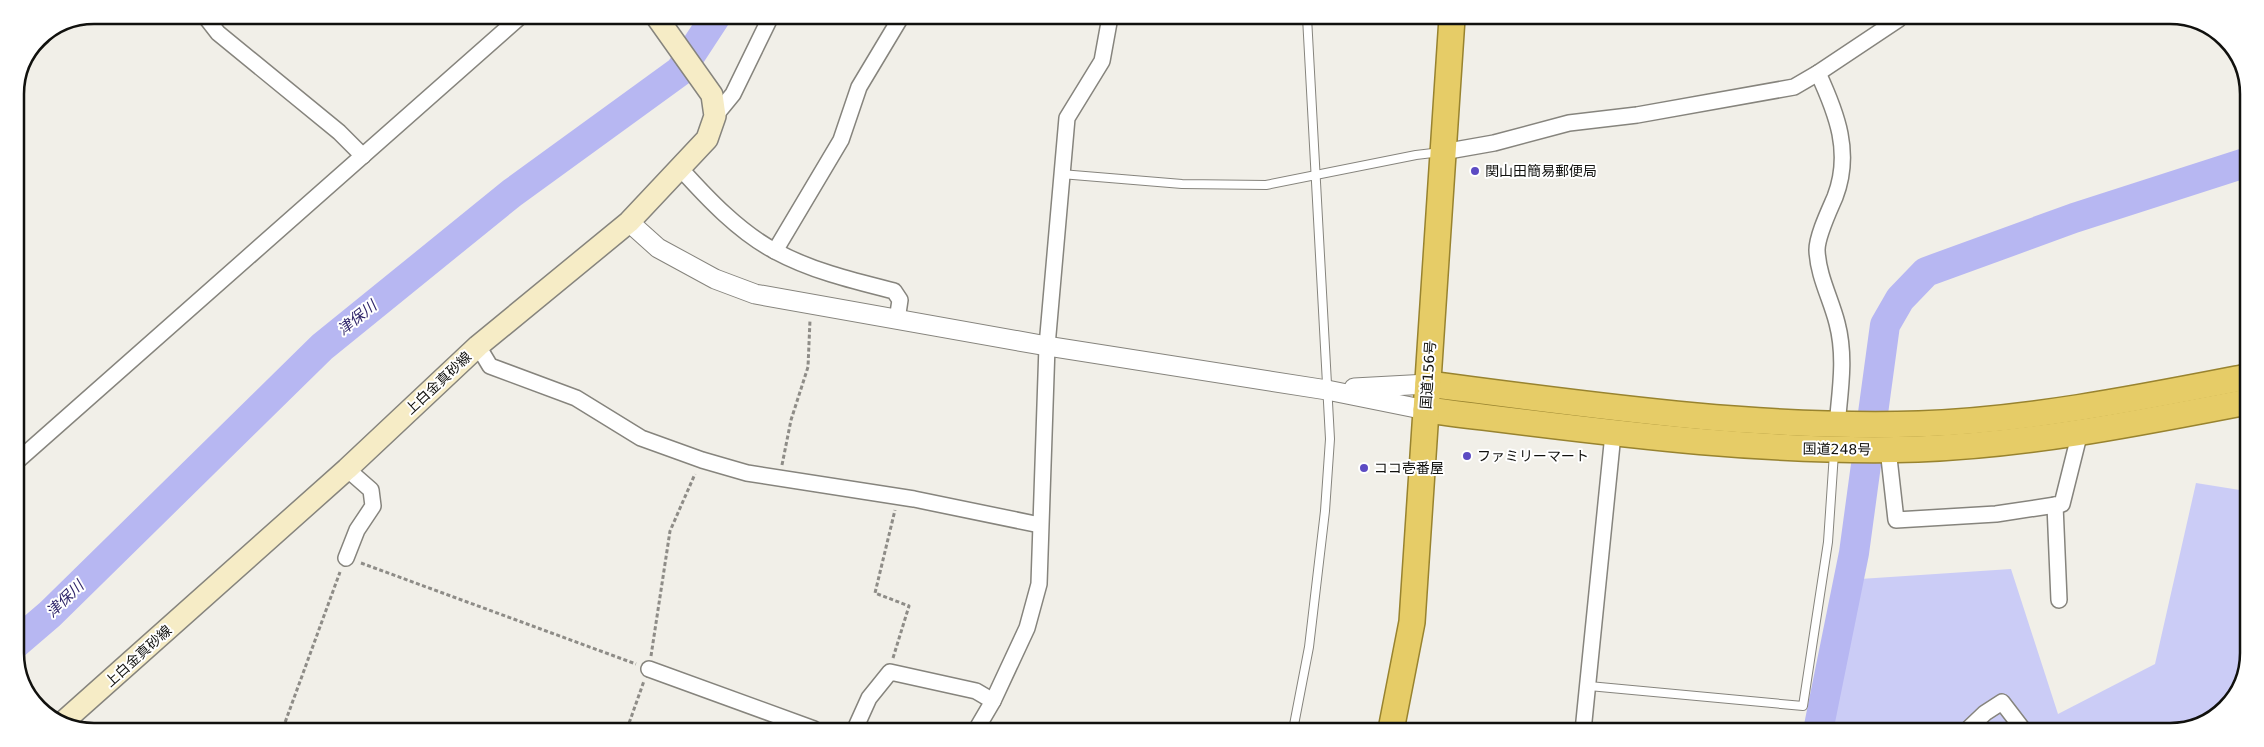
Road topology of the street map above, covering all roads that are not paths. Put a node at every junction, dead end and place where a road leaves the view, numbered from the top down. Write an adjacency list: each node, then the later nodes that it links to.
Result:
1 (211, 24): 13 (street)
2 (512, 24): 13 (street)
3 (662, 24): 11 (main road, 上白金真砂線)
4 (767, 24): 11 (street)
5 (897, 24): 18 (street)
6 (1109, 24): 15 (street)
7 (1307, 24): 16 (lane)
8 (1452, 24): 12 (highway, 国道156号)
9 (1890, 24): 10 (street)
10 (1818, 73): 12 (street); 27 (street)
11 (715, 116): 14 (main road, 上白金真砂線)
12 (1443, 152): 16 (lane); 23 (highway, 国道156号)
13 (363, 156): 32 (street)
14 (680, 168): 17 (main road, 上白金真砂線); 18 (street)
15 (1061, 174): 16 (lane); 21 (street)
16 (1314, 176): 24 (lane)
17 (629, 222): 19 (street); 20 (main road, 上白金真砂線)
18 (775, 251): 19 (street)
19 (897, 320): 21 (street)
20 (478, 346): 33 (main road, 上白金真砂線); 35 (street)
21 (1047, 346): 24 (street); 35 (street)
22 (2240, 379): 27 (highway, 国道248号)
23 (1428, 384): 24 (street); 26 (highway, 国道156号); 27 (highway, 国道248号)
24 (1327, 390): 26 (street); 45 (lane)
25 (2240, 403): 28 (highway, 国道248号)
26 (1426, 410): 29 (highway, 国道248号); 46 (highway, 国道156号)
27 (1836, 425)
28 (2080, 432): 30 (highway, 国道248号); 34 (street)
29 (1613, 434): 31 (highway, 国道248号); 39 (street)
30 (1888, 449): 31 (highway, 国道248号); 34 (street)
31 (1834, 450): 39 (lane)
32 (24, 455)
33 (347, 469): 36 (street); 41 (main road, 上白金真砂線)
34 (2055, 505): 37 (street)
35 (1040, 525): 40 (street)
36 (346, 558)
37 (2059, 600)
38 (649, 669): 42 (street)
39 (1588, 686): 47 (street)
40 (993, 701): 43 (street); 44 (street)
41 (67, 718)
42 (798, 723)
43 (858, 723)
44 (980, 723)
45 (1294, 723)
46 (1392, 723)
47 (1584, 723)
48 (1974, 723): 49 (street)
49 (2018, 723)

